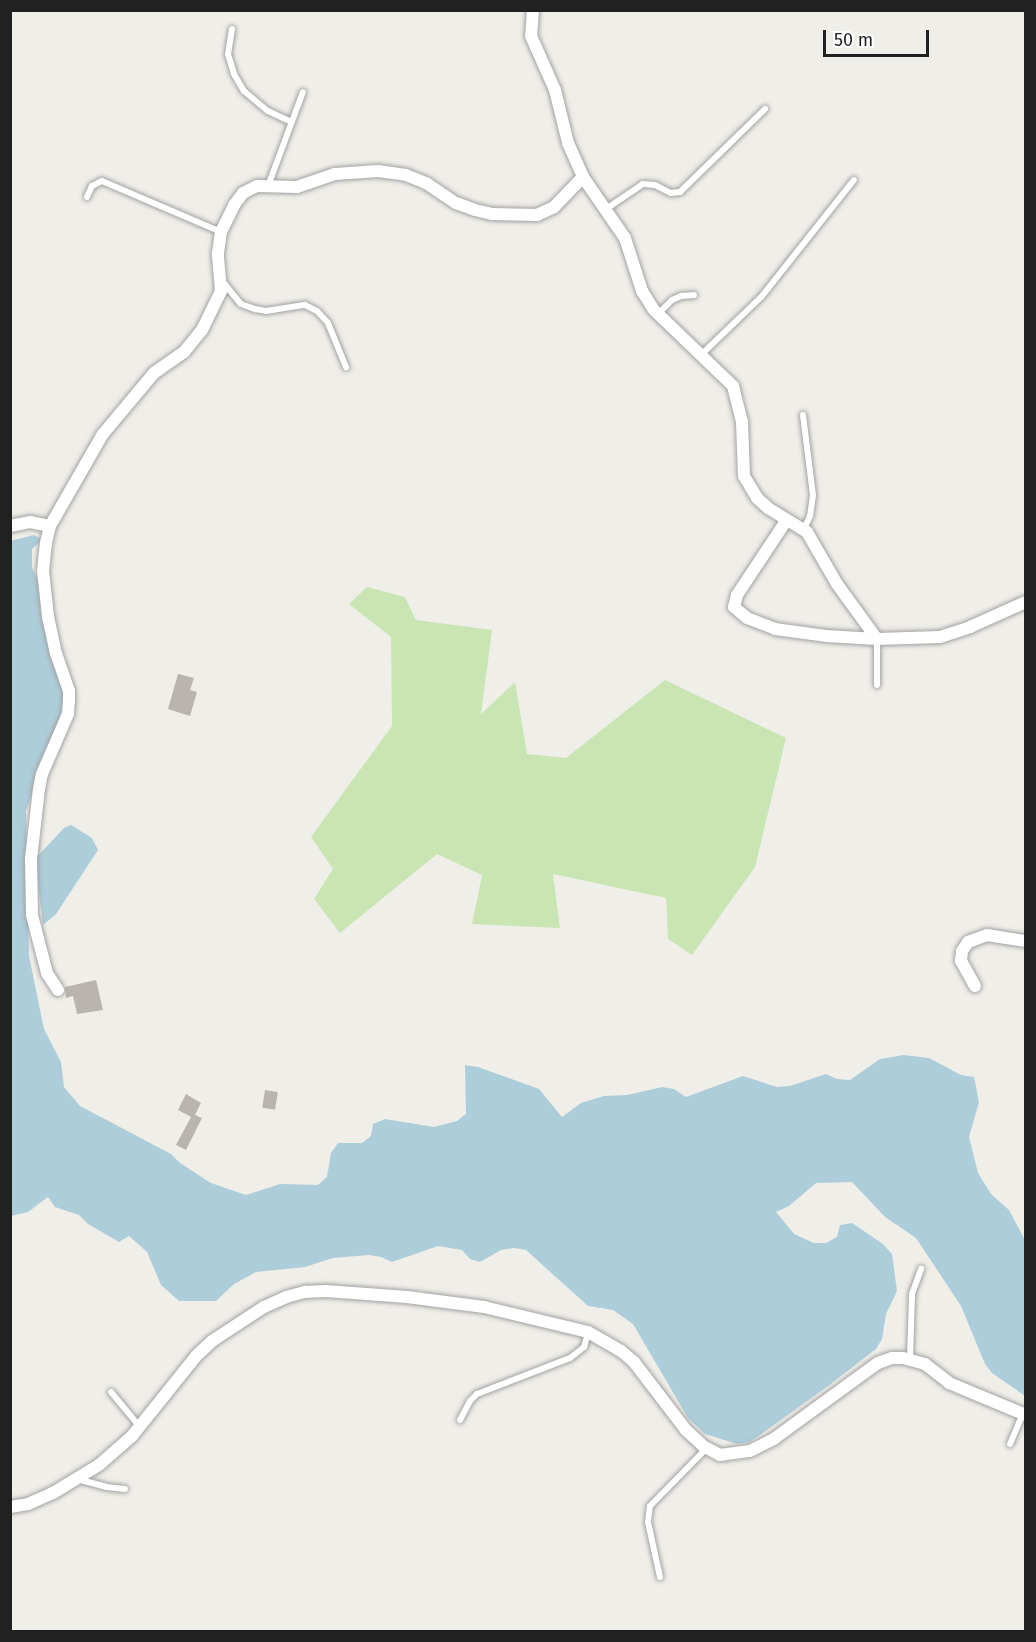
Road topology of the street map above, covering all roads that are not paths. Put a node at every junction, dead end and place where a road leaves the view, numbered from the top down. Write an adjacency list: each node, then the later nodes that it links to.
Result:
1 (533, 10): 6 (street)
2 (232, 29): 5 (lane)
3 (303, 92): 5 (lane)
4 (765, 109): 10 (lane)
5 (292, 122): 8 (lane)
6 (584, 177): 8 (street); 10 (street)
7 (854, 180): 15 (lane)
8 (268, 186): 11 (street)
9 (87, 197): 11 (lane)
10 (606, 209): 14 (street)
11 (221, 232): 12 (street)
12 (221, 279): 16 (lane); 20 (street)
13 (694, 295): 14 (lane)
14 (658, 314): 15 (street)
15 (702, 354): 18 (street)
16 (346, 367)
17 (803, 415): 21 (lane)
18 (786, 521): 21 (street); 23 (street)
19 (10, 526): 20 (street)
20 (50, 526): 27 (street)
21 (804, 529): 23 (street)
22 (1026, 602): 23 (street)
23 (877, 639): 24 (lane)
24 (877, 685)
25 (1026, 941): 26 (street)
26 (975, 986)
27 (58, 990)
28 (921, 1269): 30 (lane)
29 (588, 1332): 33 (lane); 34 (street); 36 (street)
30 (910, 1359): 32 (street); 36 (street)
31 (111, 1392): 34 (lane)
32 (1024, 1414): 35 (lane)
33 (460, 1420)
34 (140, 1427): 37 (street)
35 (1010, 1444)
36 (707, 1448): 40 (lane)
37 (77, 1478): 38 (lane); 39 (street)
38 (125, 1489)
39 (10, 1507)
40 (660, 1577)

